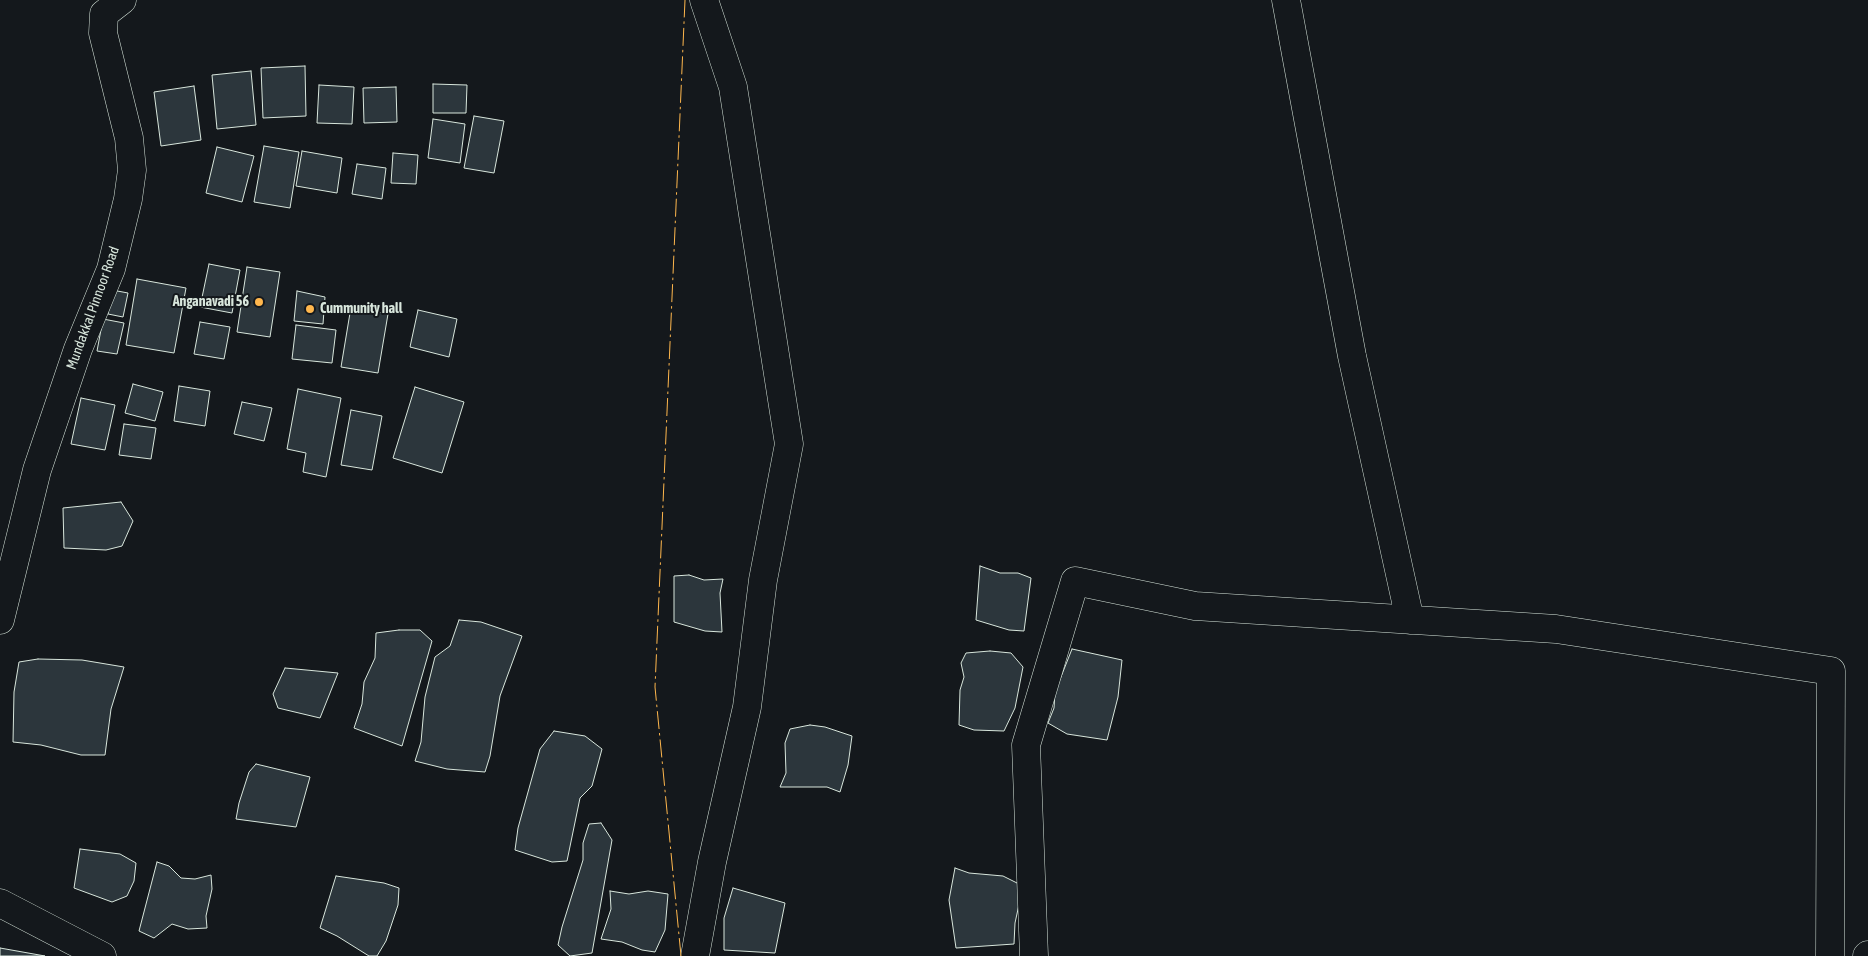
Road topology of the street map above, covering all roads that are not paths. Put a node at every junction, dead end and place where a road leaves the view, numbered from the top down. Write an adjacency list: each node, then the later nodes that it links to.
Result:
1 (704, 0): 8 (street)
2 (1286, 0): 5 (street)
3 (108, 5): 4 (street, Mundakkal Pinnoor Road)
4 (0, 620)
5 (1410, 620): 9 (street); 10 (street)
6 (0, 903): 7 (street)
7 (102, 956)
8 (695, 956)
9 (1034, 956)
10 (1830, 956)

